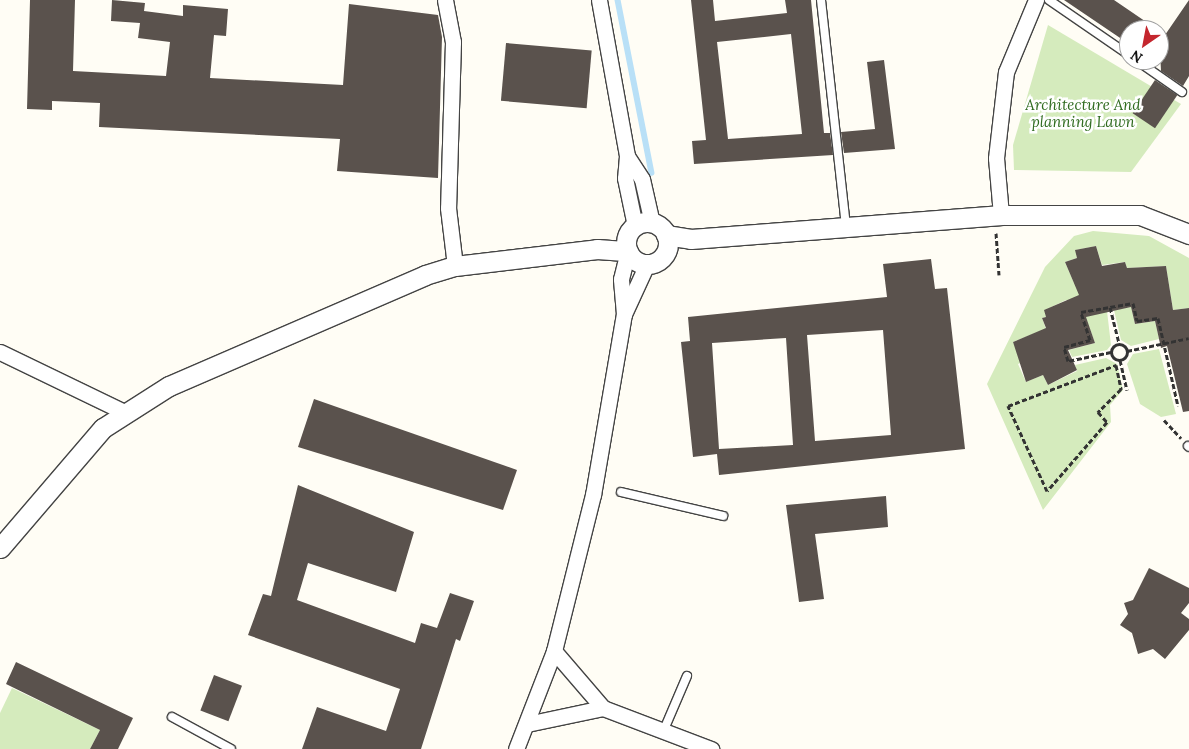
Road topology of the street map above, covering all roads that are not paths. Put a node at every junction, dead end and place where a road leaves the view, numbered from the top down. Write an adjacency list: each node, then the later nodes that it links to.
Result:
1 (445, 0): 14 (street)
2 (599, 0): 12 (street)
3 (821, 0): 10 (lane)
4 (1036, 0): 9 (street)
5 (1049, 0): 6 (lane)
6 (1119, 48)
7 (1150, 70): 8 (lane)
8 (1182, 92)
9 (999, 223): 10 (street); 11 (street)
10 (846, 225): 12 (street)
11 (1189, 234)
12 (646, 236): 13 (street); 14 (street); 15 (street)
13 (647, 264): 15 (street)
14 (455, 266): 17 (street)
15 (624, 314): 21 (street)
16 (0, 352): 17 (street)
17 (124, 412): 20 (street)
18 (621, 492): 19 (lane)
19 (723, 516)
20 (0, 548)
21 (554, 651): 23 (street); 25 (street)
22 (687, 676): 26 (lane)
23 (603, 708): 25 (street); 26 (street)
24 (172, 717): 27 (lane)
25 (527, 724): 28 (street)
26 (663, 732): 29 (street)
27 (230, 749)
28 (516, 749)
29 (711, 749)

